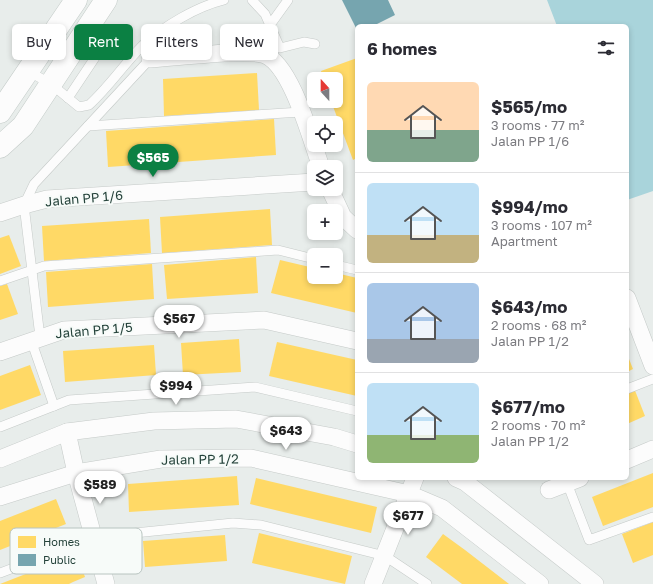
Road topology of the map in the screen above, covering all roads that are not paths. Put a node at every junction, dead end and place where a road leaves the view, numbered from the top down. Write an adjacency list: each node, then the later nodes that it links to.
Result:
1 (76, 0): 13 (main road)
2 (106, 0): 14 (main road)
3 (224, 0): 15 (lane)
4 (252, 0): 6 (lane)
5 (288, 0): 7 (lane)
6 (270, 24)
7 (271, 24)
8 (278, 43): 9 (lane)
9 (315, 44)
10 (212, 55): 17 (street)
11 (93, 60): 15 (lane)
12 (149, 60): 18 (lane)
13 (28, 71): 14 (lane); 16 (main road)
14 (51, 84): 15 (lane); 19 (main road)
15 (68, 98)
16 (0, 112)
17 (301, 112): 18 (lane); 20 (street)
18 (88, 126): 23 (lane)
19 (0, 147)
20 (318, 160)
21 (307, 182): 23 (street, Jalan PP 1/6)
22 (333, 196): 25 (street)
23 (24, 205): 24 (street, Jalan PP 1/6); 28 (lane)
24 (0, 213)
25 (355, 228)
26 (307, 257): 28 (lane)
27 (343, 267): 29 (lane)
28 (32, 269): 30 (lane); 33 (lane)
29 (355, 270)
30 (0, 281)
31 (629, 310): 32 (street)
32 (631, 321): 36 (street)
33 (35, 339): 34 (street, Jalan PP 1/5); 35 (street, Jalan PP 1/5); 39 (lane)
34 (355, 341)
35 (0, 352)
36 (653, 366)
37 (653, 379): 38 (lane)
38 (629, 388)
39 (54, 406): 40 (lane); 41 (lane)
40 (355, 411)
41 (0, 427)
42 (67, 432): 43 (street); 45 (street); 47 (street)
43 (355, 443)
44 (653, 450): 46 (street)
45 (0, 459)
46 (629, 459)
47 (76, 473): 48 (street, Jalan PP 1/2); 54 (street, Jalan PP 1/2); 56 (street)
48 (355, 476)
49 (378, 480): 52 (street, Jalan PP 1/2)
50 (460, 480): 66 (street)
51 (574, 480): 53 (street); 55 (lane)
52 (412, 486): 58 (street); 65 (street, Jalan PP 1/2)
53 (549, 490)
54 (0, 497)
55 (653, 517)
56 (92, 528)
57 (142, 532): 58 (lane)
58 (384, 556): 63 (street); 64 (lane)
59 (10, 569): 60 (lane)
60 (0, 573)
61 (104, 574): 62 (street)
62 (106, 584)
63 (373, 584)
64 (426, 584)
65 (540, 584)
66 (595, 584)

